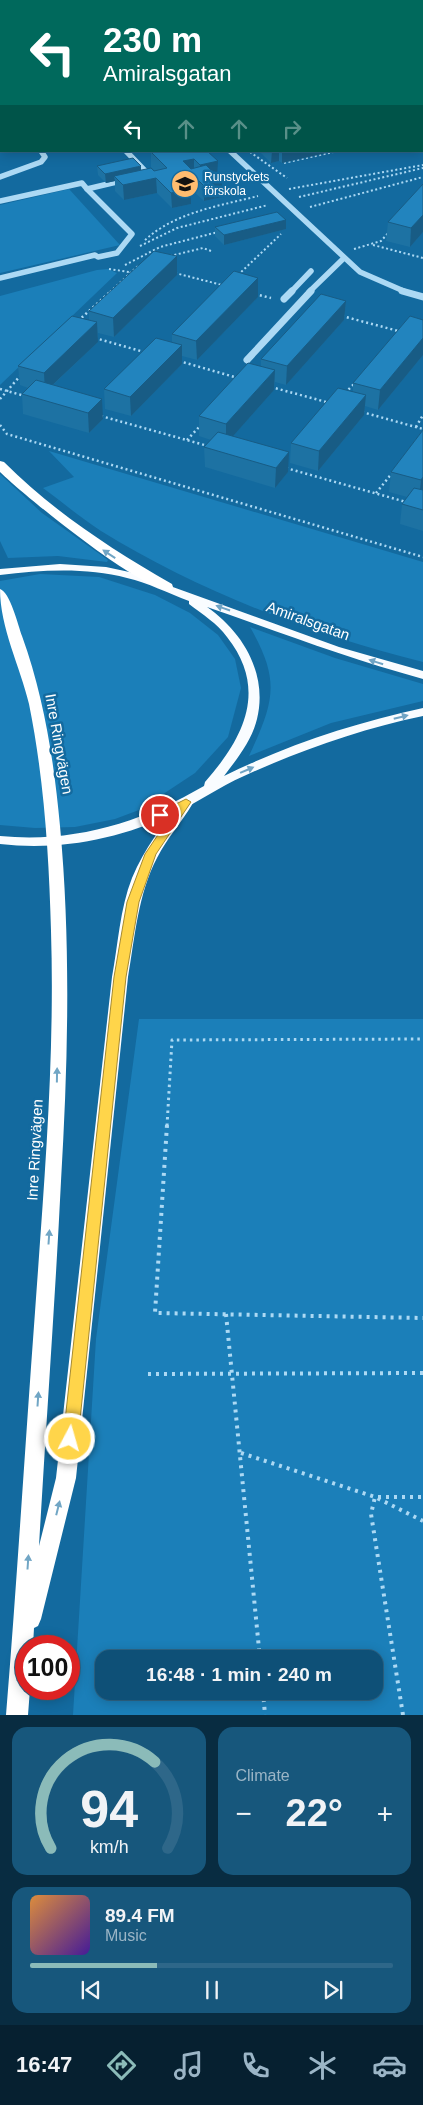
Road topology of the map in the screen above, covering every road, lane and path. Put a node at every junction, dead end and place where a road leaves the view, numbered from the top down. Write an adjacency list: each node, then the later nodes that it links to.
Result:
1 (42, 152): 8 (street)
2 (127, 152): 9 (street)
3 (231, 152): 27 (street)
4 (246, 152): 11 (path)
5 (334, 152): 6 (path)
6 (284, 163)
7 (423, 167): 14 (path); 16 (path)
8 (0, 176)
9 (140, 177)
10 (423, 177): 18 (path)
11 (287, 178)
12 (132, 179): 13 (street)
13 (87, 189): 17 (street); 34 (street)
14 (285, 189)
15 (263, 194): 20 (path)
16 (296, 198)
17 (0, 200)
18 (306, 208)
19 (169, 215): 20 (path)
20 (175, 220): 25 (path)
21 (393, 228): 24 (path)
22 (226, 230): 33 (path)
23 (281, 234): 35 (path)
24 (372, 245): 27 (path); 30 (path)
25 (139, 246)
26 (211, 251): 28 (path)
27 (339, 253): 29 (street)
28 (163, 258)
29 (344, 258): 38 (street); 46 (street)
30 (423, 258)
31 (143, 265): 33 (path)
32 (312, 271): 39 (lane)
33 (130, 272): 40 (path)
34 (0, 278)
35 (233, 280)
36 (226, 286): 37 (path)
37 (219, 293)
38 (423, 297)
39 (284, 299)
40 (74, 324)
41 (406, 325): 43 (path)
42 (94, 338): 44 (path)
43 (394, 339)
44 (146, 352)
45 (174, 360): 48 (path)
46 (247, 360)
47 (25, 371): 52 (path)
48 (244, 379)
49 (355, 382): 53 (path)
50 (270, 386): 56 (path)
51 (0, 388): 52 (path)
52 (6, 391): 54 (path); 55 (path)
53 (342, 397)
54 (32, 398)
55 (0, 399)
56 (335, 404)
57 (353, 409): 62 (path)
58 (94, 414): 64 (path)
59 (423, 415): 62 (path)
60 (206, 420): 64 (path)
61 (0, 425): 71 (path)
62 (416, 427): 63 (path)
63 (423, 429)
64 (187, 440): 65 (path)
65 (214, 448)
66 (0, 465): 73 (highway, one-way to 66)
67 (280, 466): 69 (path)
68 (394, 472): 69 (path)
69 (376, 494): 70 (path)
70 (414, 504)
71 (423, 558)
72 (0, 572): 73 (main road, Amiralsgatan)
73 (167, 587): 75 (main road, Amiralsgatan)
74 (0, 593): 91 (highway, Inre Ringvägen, one-way to 74)
75 (182, 595): 76 (main road, Amiralsgatan, one-way to 75); 78 (main road, Amiralsgatan)
76 (423, 675)
77 (423, 712): 78 (main road, Amiralsgatan, one-way to 77)
78 (203, 791): 79 (main road, Amiralsgatan)
79 (186, 802): 80 (main road, Amiralsgatan); 92 (highway, one-way to 79)
80 (0, 840)
81 (423, 1039): 82 (path)
82 (226, 1314): 83 (path); 86 (path)
83 (423, 1318)
84 (423, 1373): 86 (path)
85 (148, 1374): 86 (path)
86 (233, 1375): 87 (path)
87 (241, 1453): 88 (path); 93 (path)
88 (375, 1496): 89 (path); 90 (path); 98 (path)
89 (423, 1497)
90 (423, 1521)
91 (22, 1635)
92 (27, 1635)
93 (259, 1650)
94 (17, 1700): 96 (highway, Inre Ringvägen)
95 (264, 1700): 97 (path)
96 (16, 1715)
97 (265, 1715)
98 (403, 1715)

